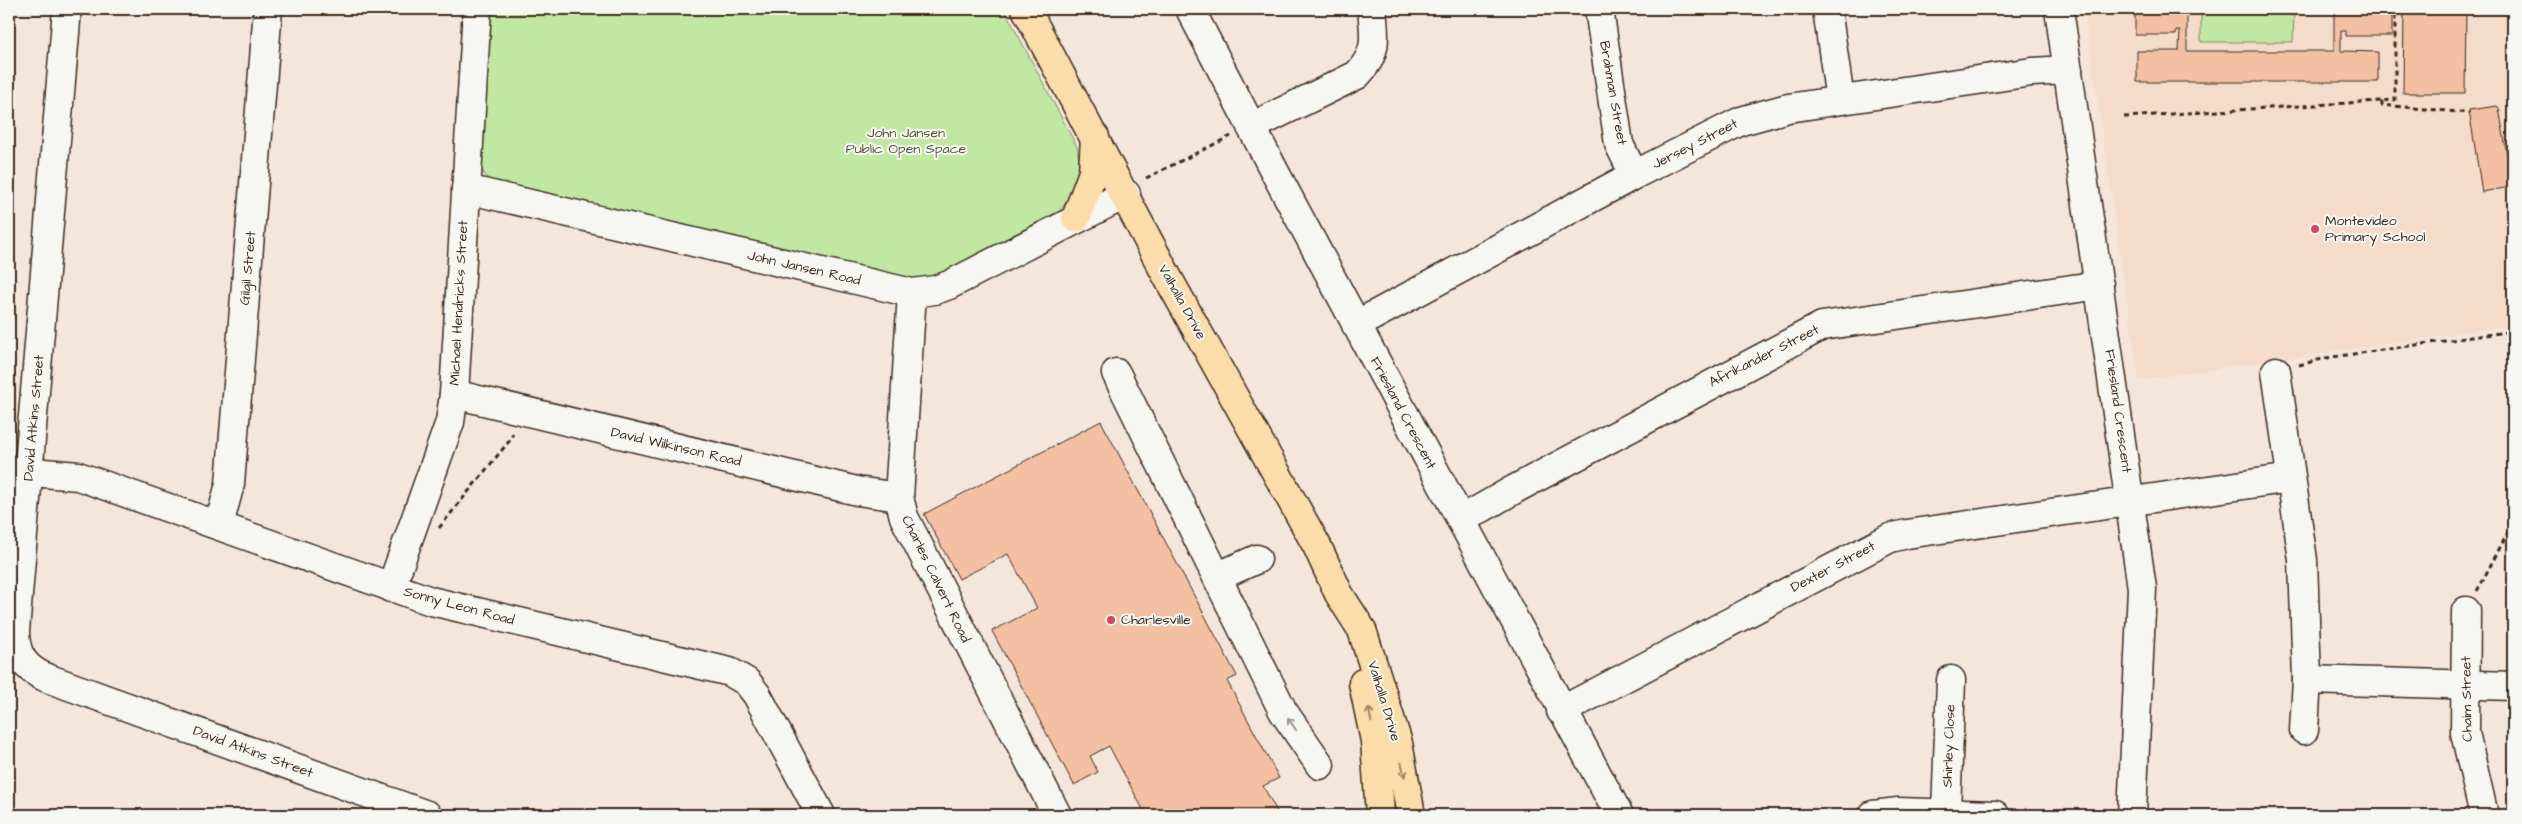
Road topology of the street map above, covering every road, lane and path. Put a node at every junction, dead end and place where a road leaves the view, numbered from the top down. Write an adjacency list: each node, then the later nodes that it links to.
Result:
1 (67, 9): 30 (street, David Atkins Street)
2 (268, 9): 36 (street, Gilgil Street)
3 (477, 9): 20 (street, Michael Hendricks Street)
4 (1026, 9): 17 (main road, Valhalla Drive)
5 (1190, 9): 16 (street, Friesland Crescent)
6 (1372, 9): 16 (street)
7 (1599, 9): 18 (street, Brahman Street)
8 (1827, 9): 12 (street)
9 (2060, 9): 11 (street, Friesland Crescent)
10 (2395, 9): 13 (path)
11 (2068, 70): 12 (street, Jersey Street); 22 (street, Friesland Crescent)
12 (1840, 100): 18 (street, Jersey Street)
13 (2382, 101): 14 (path); 15 (path)
14 (2469, 113)
15 (2124, 117)
16 (1251, 127): 19 (path); 24 (street, Friesland Crescent)
17 (1095, 137): 19 (main road, Valhalla Drive); 21 (main road)
18 (1634, 175): 24 (street, Jersey Street)
19 (1136, 186): 21 (street, John Jansen Road); 41 (main road, Valhalla Drive)
20 (466, 189): 23 (street, John Jansen Road); 28 (street, Michael Hendricks Street)
21 (1076, 218): 23 (street, John Jansen Road)
22 (2099, 285): 33 (street, Friesland Crescent); 34 (street, Afrikander Street)
23 (912, 293): 32 (street, Charles Calvert Road)
24 (1356, 325): 34 (street, Friesland Crescent)
25 (2513, 331): 26 (path)
26 (2276, 371): 31 (street)
27 (1116, 373): 39 (street)
28 (454, 394): 29 (street, David Wilkinson Road); 37 (street, Michael Hendricks Street)
29 (522, 410): 32 (street, David Wilkinson Road); 37 (path)
30 (19, 471): 36 (street, Sonny Leon Road); 51 (street, David Atkins Street)
31 (2292, 478): 33 (street, Dexter Street); 44 (street)
32 (899, 496): 53 (street, Charles Calvert Road)
33 (2131, 502): 47 (street, Dexter Street); 59 (street, Friesland Crescent)
34 (1461, 520): 47 (street, Friesland Crescent)
35 (2513, 523): 42 (path)
36 (219, 526): 40 (street, Sonny Leon Road)
37 (412, 528): 40 (street, Michael Hendricks Street)
38 (1257, 559): 39 (street)
39 (1219, 576): 49 (street, one-way to 39)
40 (390, 588): 52 (street, Sonny Leon Road)
41 (1338, 594): 54 (main road, Valhalla Drive, one-way to 41); 55 (main road, Valhalla Drive, one-way to 55)
42 (2466, 611): 45 (street, Chaim Street)
43 (1951, 680): 50 (street, Shirley Close)
44 (2307, 680): 45 (street); 48 (street)
45 (2466, 685): 46 (street); 60 (street, Chaim Street)
46 (2513, 686)
47 (1561, 711): 56 (street, Friesland Crescent)
48 (2304, 730)
49 (1320, 765)
50 (1946, 812): 57 (street); 58 (street)
51 (427, 815)
52 (821, 815)
53 (1057, 815)
54 (1380, 815)
55 (1410, 815)
56 (1619, 815)
57 (1873, 815)
58 (1995, 815)
59 (2132, 815)
60 (2484, 815)

